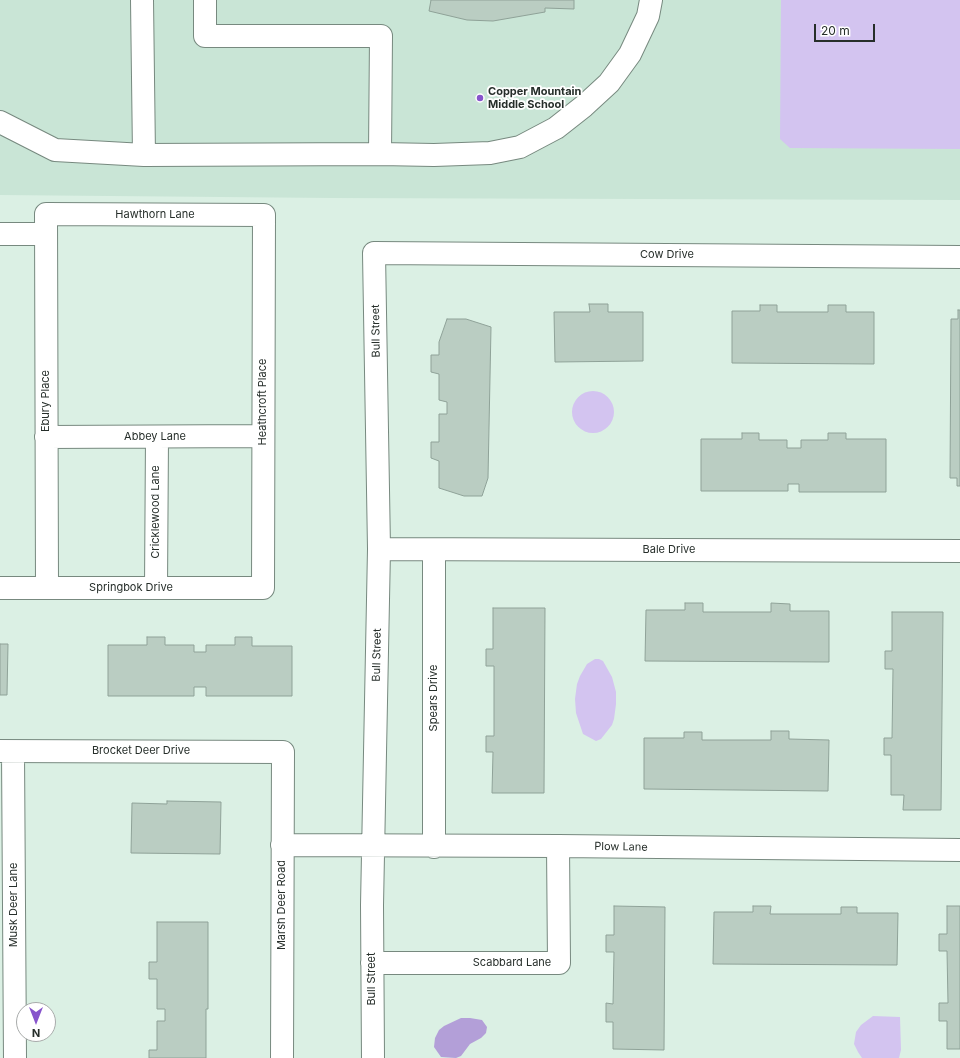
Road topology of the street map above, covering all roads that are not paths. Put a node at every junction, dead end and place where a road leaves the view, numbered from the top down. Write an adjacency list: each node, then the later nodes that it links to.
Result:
1 (142, 0): 6 (street)
2 (205, 0): 5 (street)
3 (651, 0): 5 (street)
4 (0, 122): 6 (street)
5 (380, 154): 6 (street)
6 (144, 155)
7 (264, 215): 8 (street, Hawthorn Lane); 12 (street, Heathcroft Place)
8 (46, 224): 9 (street, Hawthorn Lane); 13 (street, Ebury Place)
9 (0, 234)
10 (374, 253): 11 (street, Cow Drive); 15 (street, Bull Street)
11 (960, 256)
12 (263, 436): 14 (street, Abbey Lane); 21 (street, Heathcroft Place)
13 (46, 437): 14 (street, Abbey Lane); 19 (street, Ebury Place)
14 (157, 437): 20 (street, Cricklewood Lane)
15 (379, 549): 16 (street, Bale Drive); 25 (street, Bull Street)
16 (434, 550): 17 (street, Bale Drive); 27 (street, Spears Drive)
17 (960, 551)
18 (0, 588): 19 (street, Springbok Drive)
19 (47, 588): 20 (street, Springbok Drive)
20 (156, 588): 21 (street, Springbok Drive)
21 (263, 588)
22 (7, 751): 23 (street, Brocket Deer Drive); 30 (street, Musk Deer Lane)
23 (283, 752): 24 (street, Marsh Deer Road)
24 (282, 845): 25 (street, Plow Lane); 31 (street, Marsh Deer Road)
25 (374, 846): 27 (street, Plow Lane); 29 (street, Bull Street)
26 (558, 846): 27 (street, Plow Lane); 28 (street, Plow Lane); 29 (street, Scabbard Lane)
27 (434, 847)
28 (960, 850)
29 (372, 963): 32 (street, Bull Street)
30 (15, 1058)
31 (282, 1058)
32 (373, 1058)

